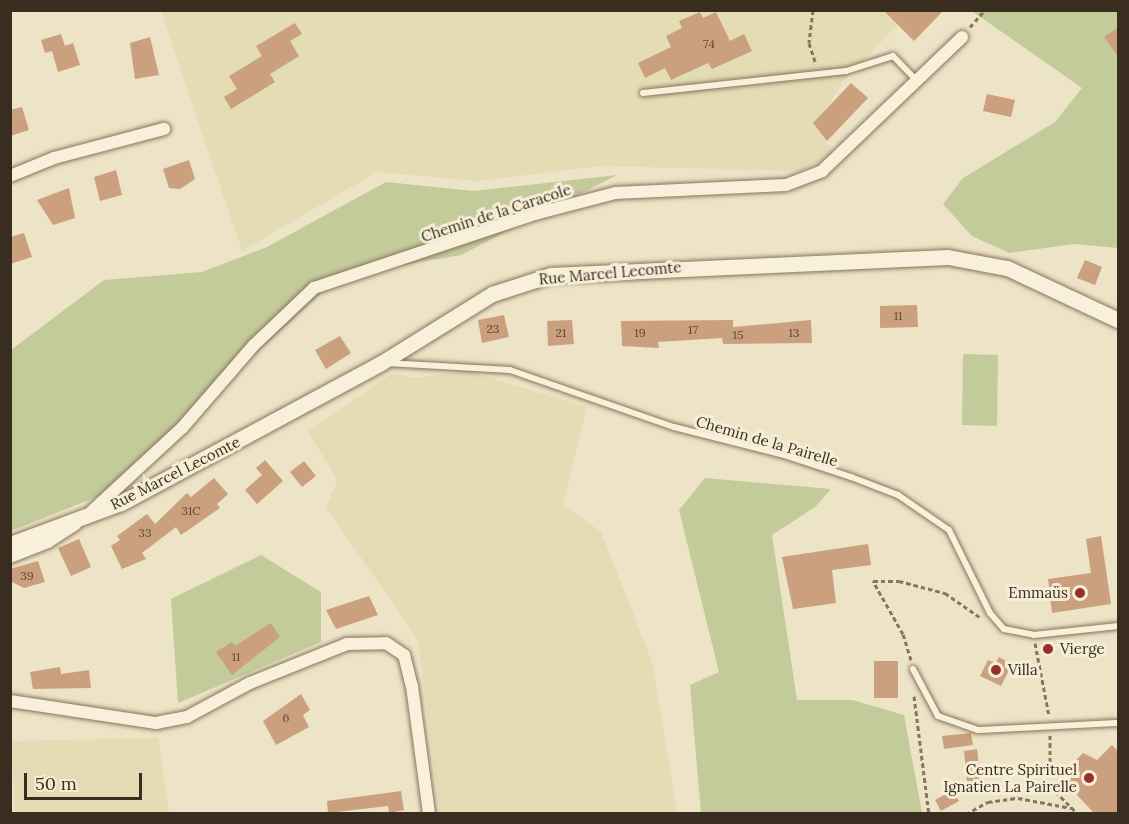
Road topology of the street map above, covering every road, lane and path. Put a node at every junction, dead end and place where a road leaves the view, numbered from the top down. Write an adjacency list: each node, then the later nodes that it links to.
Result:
1 (813, 10): 4 (path)
2 (985, 10): 3 (path)
3 (962, 37): 5 (street, Chemin de la Caracole)
4 (819, 74): 5 (lane); 6 (lane)
5 (917, 82): 11 (street, Chemin de la Caracole)
6 (643, 93)
7 (164, 129): 8 (street)
8 (10, 177)
9 (1119, 320): 10 (street, Rue Marcel Lecomte)
10 (381, 363): 11 (street, Rue Marcel Lecomte); 15 (lane, Chemin de la Pairelle)
11 (84, 518): 12 (street, Rue Marcel Lecomte); 13 (street, Chemin de la Caracole)
12 (10, 544)
13 (10, 557)
14 (1119, 626): 16 (lane)
15 (1004, 629): 16 (lane); 17 (path)
16 (1034, 635): 20 (path)
17 (913, 669): 20 (lane); 23 (path)
18 (10, 701): 22 (street)
19 (1119, 723): 20 (lane)
20 (1051, 725): 21 (path)
21 (1073, 808): 24 (path); 25 (path)
22 (429, 813)
23 (929, 813)
24 (966, 813)
25 (1078, 813)

